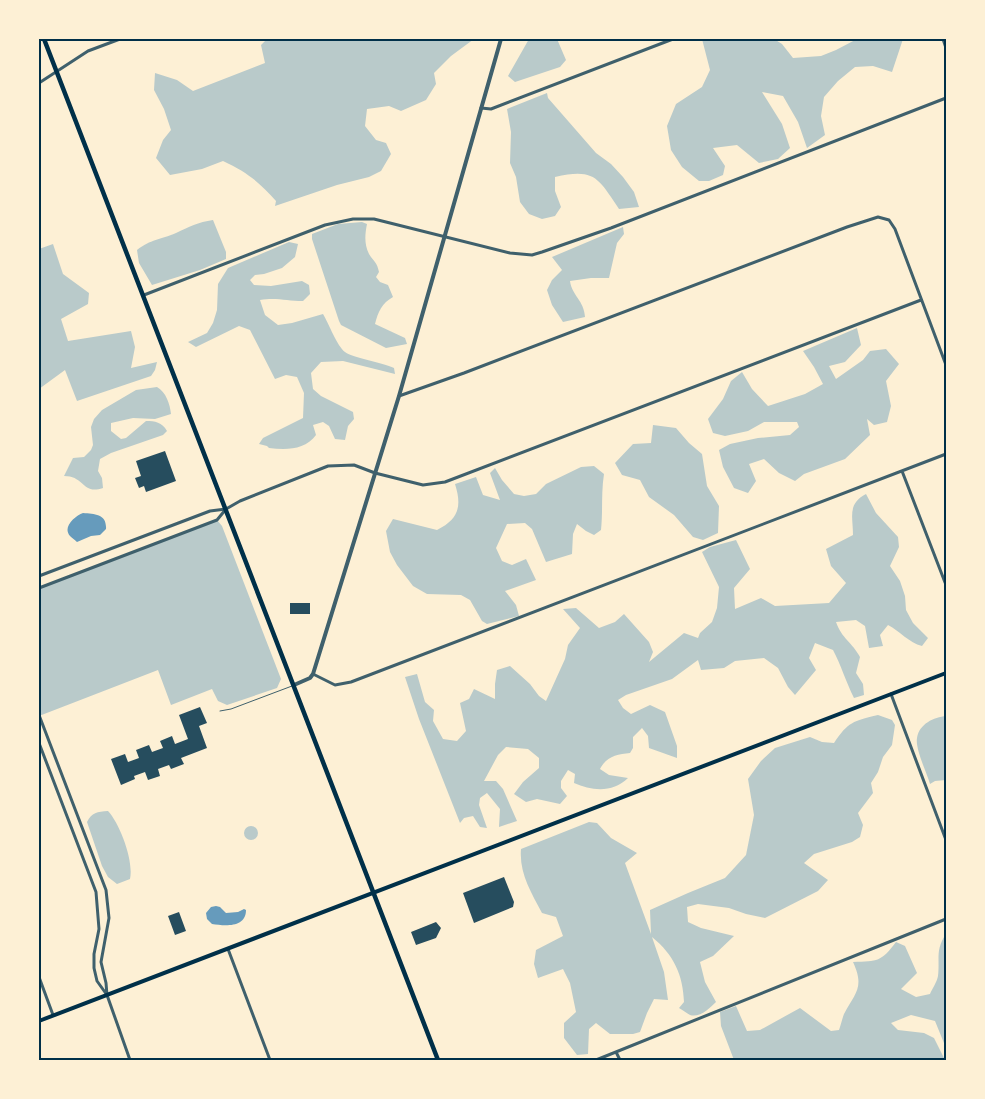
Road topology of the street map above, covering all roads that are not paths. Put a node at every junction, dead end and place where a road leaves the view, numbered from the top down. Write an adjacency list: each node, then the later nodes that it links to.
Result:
1 (44, 39): 7 (main road)
2 (120, 39): 7 (street)
3 (501, 39): 10 (street)
4 (673, 39): 10 (street)
5 (943, 39): 6 (street)
6 (946, 48)
7 (56, 70): 8 (street); 12 (main road)
8 (39, 83)
9 (946, 98): 11 (street)
10 (481, 108): 11 (street)
11 (445, 236): 12 (street); 15 (street)
12 (144, 295): 19 (main road)
13 (921, 300): 14 (street); 15 (street); 18 (street)
14 (946, 365)
15 (399, 396): 18 (street)
16 (946, 454): 17 (street)
17 (902, 470): 21 (street); 24 (street)
18 (375, 473): 19 (street); 24 (street)
19 (226, 509): 20 (street); 22 (street); 25 (main road)
20 (39, 576)
21 (946, 585)
22 (39, 588)
23 (946, 673): 26 (main road)
24 (313, 674): 25 (street)
25 (294, 685): 27 (lane); 31 (main road)
26 (891, 694): 30 (street); 31 (main road)
27 (220, 711)
28 (39, 715): 35 (street)
29 (39, 743): 35 (street)
30 (946, 840)
31 (374, 893): 33 (main road); 41 (main road)
32 (946, 919): 38 (street)
33 (228, 949): 35 (main road); 40 (street)
34 (39, 977): 36 (street)
35 (107, 995): 36 (main road); 39 (street)
36 (53, 1016): 37 (main road)
37 (39, 1021)
38 (616, 1052): 42 (street); 43 (street)
39 (130, 1060)
40 (270, 1060)
41 (438, 1060)
42 (596, 1060)
43 (620, 1060)

